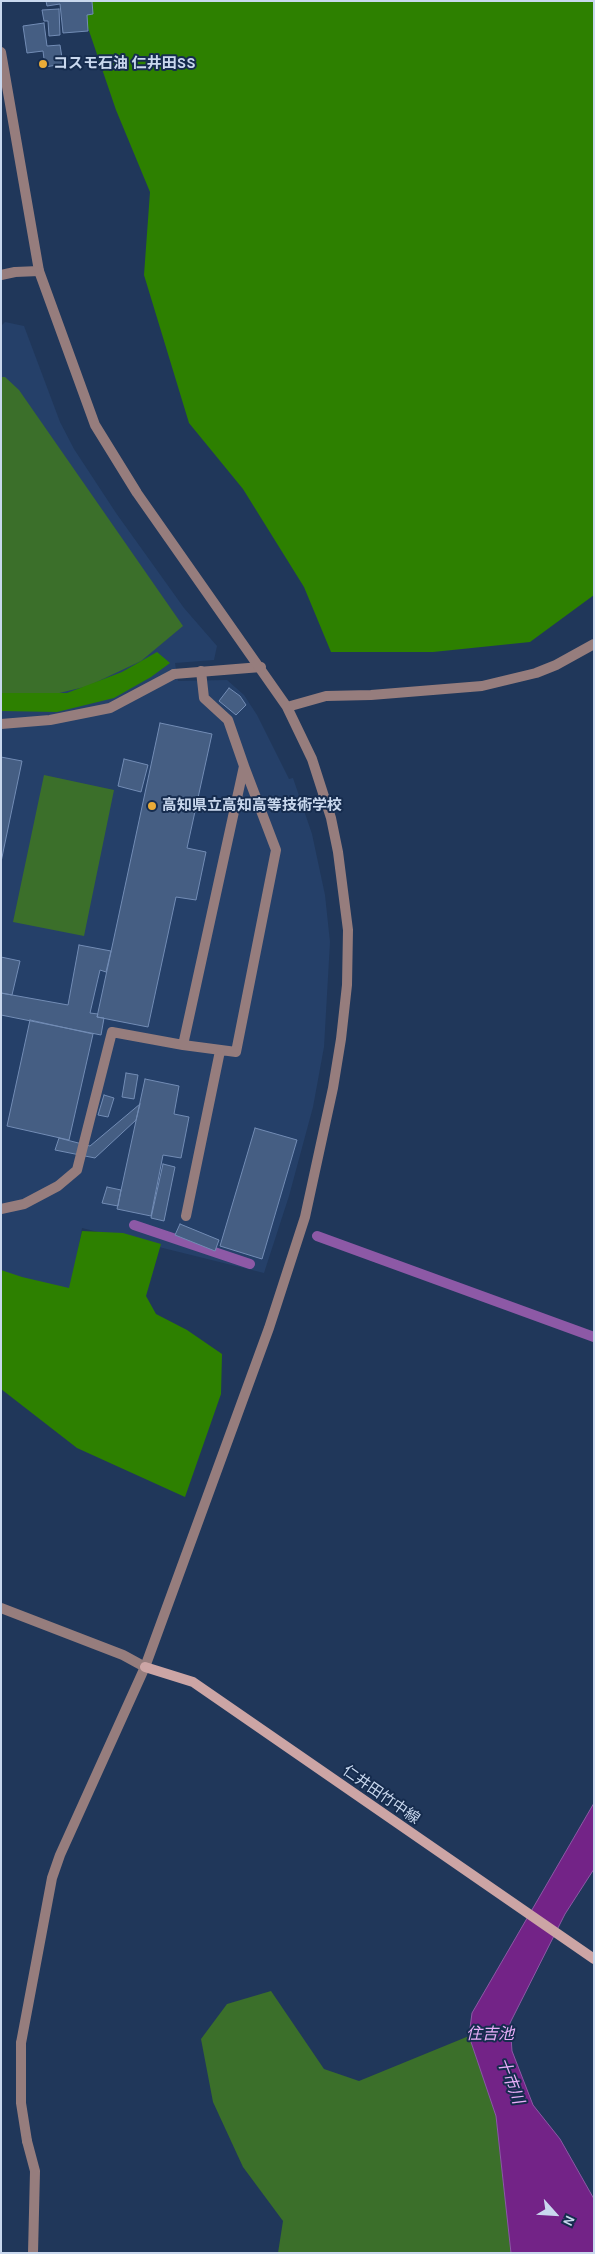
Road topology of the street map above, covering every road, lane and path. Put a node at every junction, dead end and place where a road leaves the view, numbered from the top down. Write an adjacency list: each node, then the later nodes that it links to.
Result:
1 (1, 52): 2 (street)
2 (39, 271): 3 (street); 5 (street)
3 (1, 275)
4 (594, 644): 7 (street)
5 (260, 667): 6 (street); 7 (street)
6 (201, 671): 8 (street); 9 (street)
7 (287, 707): 15 (street)
8 (1, 724)
9 (244, 766): 10 (street); 11 (street)
10 (183, 1045): 11 (street); 12 (street)
11 (220, 1051): 13 (street)
12 (1, 1209)
13 (186, 1216)
14 (1, 1608): 15 (street)
15 (145, 1667): 16 (main road, 仁井田竹中線); 17 (street)
16 (594, 1959)
17 (32, 2253)

